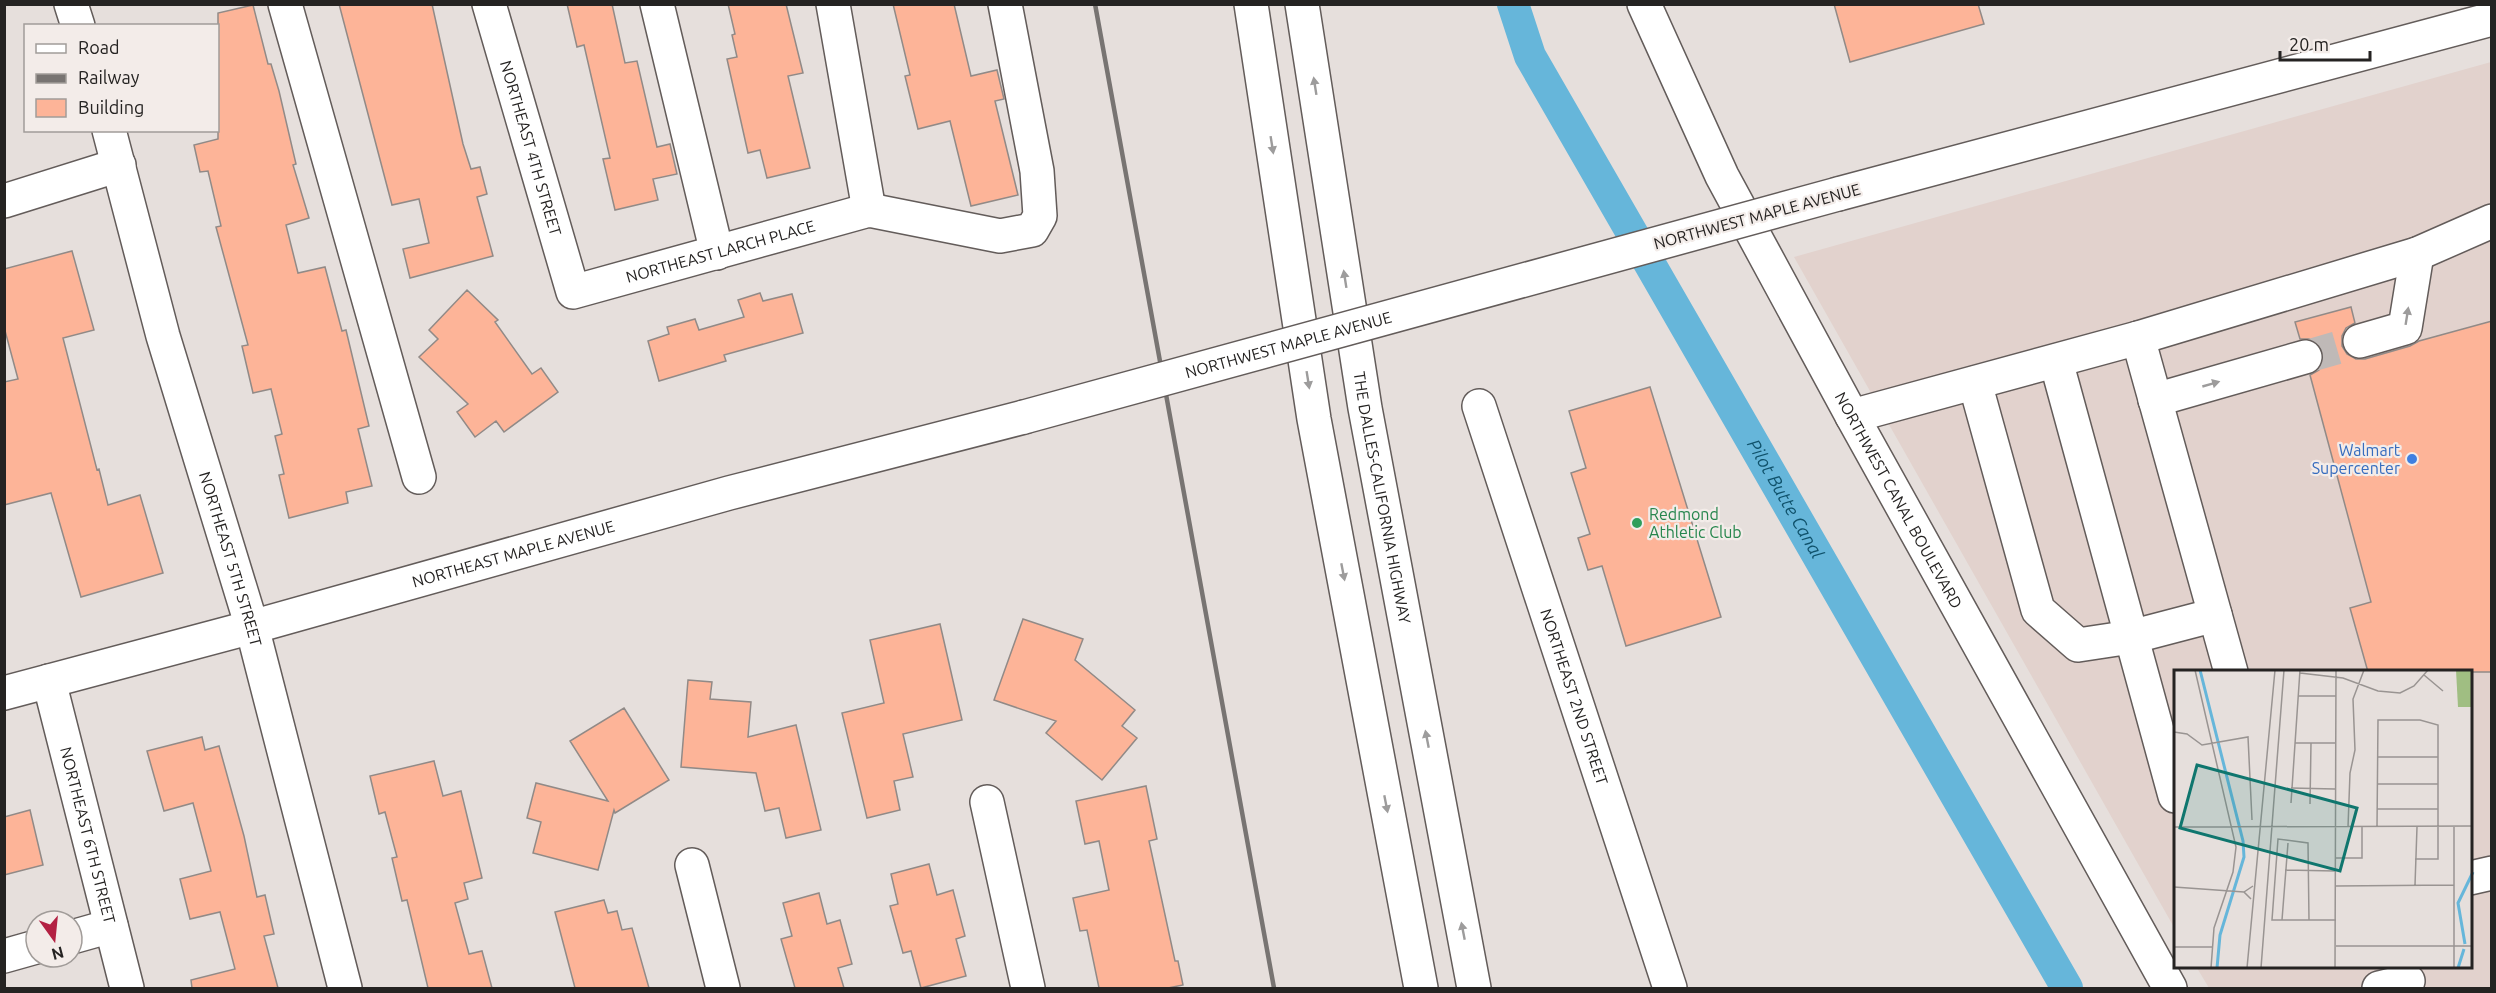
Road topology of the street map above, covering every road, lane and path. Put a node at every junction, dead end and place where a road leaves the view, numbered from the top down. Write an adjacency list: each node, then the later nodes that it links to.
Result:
1 (71, 4): 11 (main road)
2 (285, 4): 29 (main road)
3 (489, 4): 19 (main road, NORTHEAST 4TH STREET)
4 (657, 4): 17 (main road)
5 (833, 4): 15 (main road)
6 (1005, 4): 15 (main road)
7 (1251, 4): 50 (main road, one-way to 50)
8 (1302, 4): 51 (main road, THE DALLES-CALIFORNIA HIGHWAY, one-way to 8)
9 (1644, 4): 28 (main road, NORTHWEST CANAL BOULEVARD)
10 (2492, 19): 27 (main road, NORTHWEST MAPLE AVENUE, bridge)
11 (77, 24)
12 (110, 132): 13 (main road, NORTHEAST 5TH STREET)
13 (119, 165): 14 (main road); 31 (main road, NORTHEAST 5TH STREET)
14 (4, 201)
15 (869, 210): 17 (main road, NORTHEAST LARCH PLACE)
16 (2492, 221): 18 (main road)
17 (717, 253): 19 (main road, NORTHEAST LARCH PLACE)
18 (2417, 254): 20 (main road); 21 (main road, one-way to 18)
19 (573, 292)
20 (2138, 338): 23 (main road); 25 (main road)
21 (2360, 341)
22 (2305, 357): 25 (main road, one-way to 22)
23 (2056, 361): 24 (main road); 32 (main road)
24 (1975, 383): 28 (main road); 32 (main road)
25 (2155, 400): 30 (main road)
26 (1479, 406): 52 (main road, NORTHEAST 2ND STREET)
27 (1024, 417): 31 (main road, NORTHEAST MAPLE AVENUE)
28 (1852, 417): 45 (main road, NORTHWEST CANAL BOULEVARD)
29 (419, 477)
30 (2215, 615): 32 (main road); 33 (main road)
31 (252, 627): 34 (main road, NORTHEAST MAPLE AVENUE); 47 (main road, NORTHEAST 5TH STREET)
32 (2132, 638): 36 (main road)
33 (2230, 670)
34 (49, 681): 35 (main road, NORTHEAST MAPLE AVENUE); 41 (main road, NORTHEAST 6TH STREET)
35 (4, 693)
36 (2174, 792)
37 (987, 801): 49 (main road)
38 (692, 865): 48 (main road)
39 (2492, 873): 40 (main road)
40 (2472, 878)
41 (111, 926): 42 (main road); 46 (main road, NORTHEAST 6TH STREET)
42 (84, 934)
43 (24, 950): 44 (main road)
44 (4, 956)
45 (2168, 972)
46 (127, 988)
47 (345, 988)
48 (723, 988)
49 (1028, 988)
50 (1421, 988)
51 (1474, 988)
52 (1670, 988)

